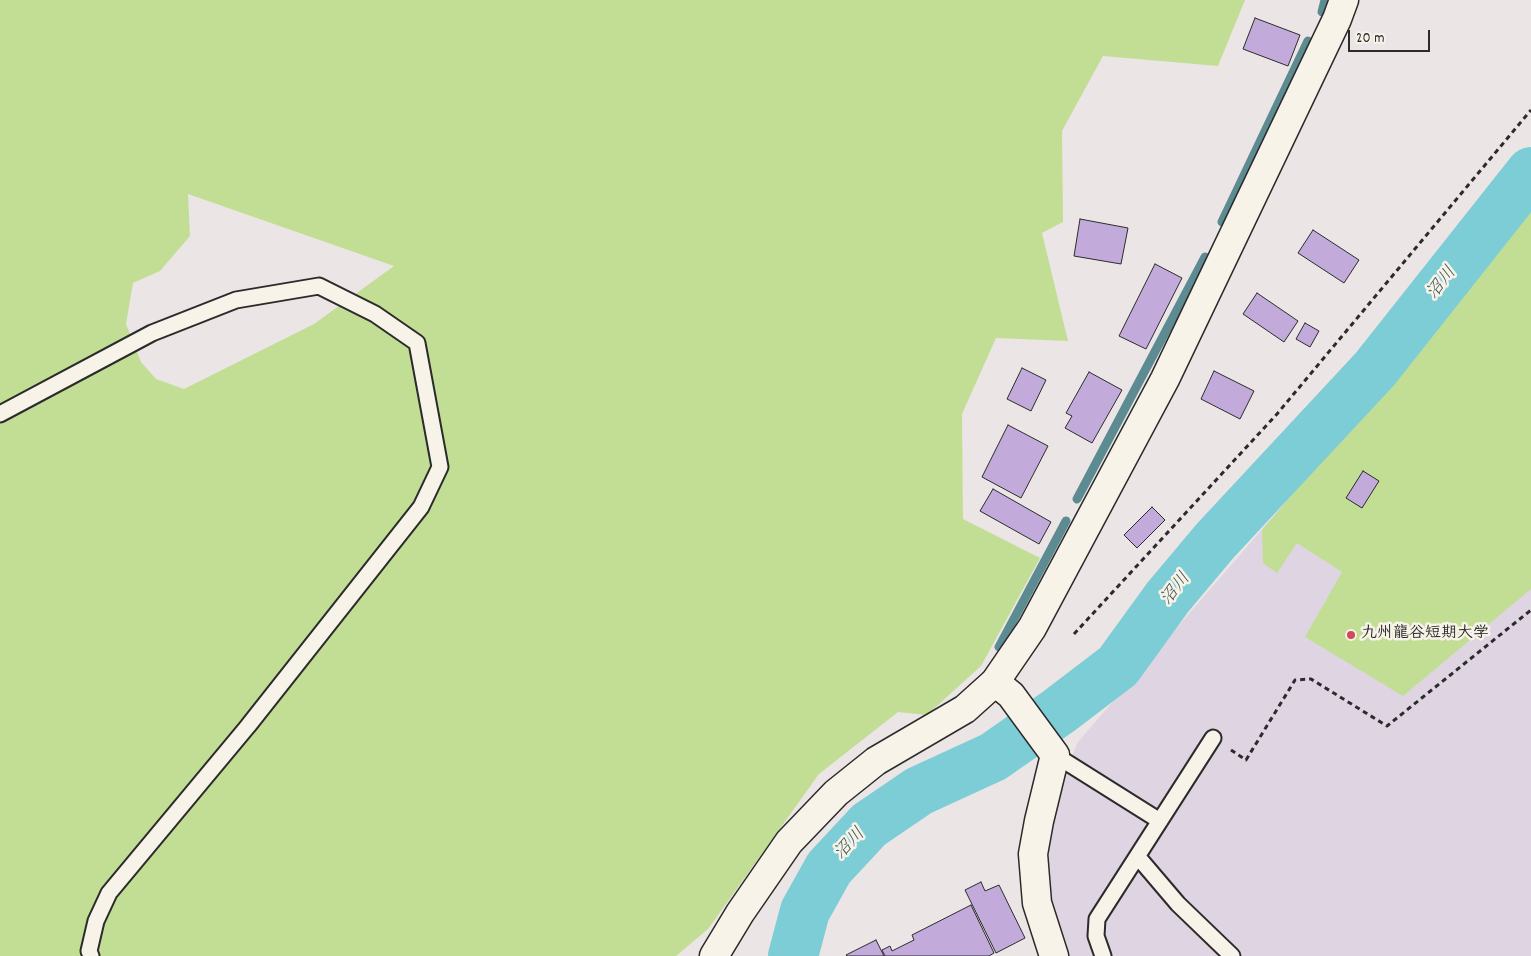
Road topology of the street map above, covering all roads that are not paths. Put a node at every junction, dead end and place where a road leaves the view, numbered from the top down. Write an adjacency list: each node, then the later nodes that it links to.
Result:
1 (1344, 0): 3 (street)
2 (0, 414): 8 (lane)
3 (1003, 689): 5 (street); 9 (street)
4 (1213, 738): 6 (lane)
5 (1055, 755): 6 (lane); 10 (street)
6 (1160, 821): 7 (lane)
7 (1138, 857): 11 (lane); 12 (lane)
8 (91, 956)
9 (714, 956)
10 (1054, 956)
11 (1103, 956)
12 (1232, 956)

